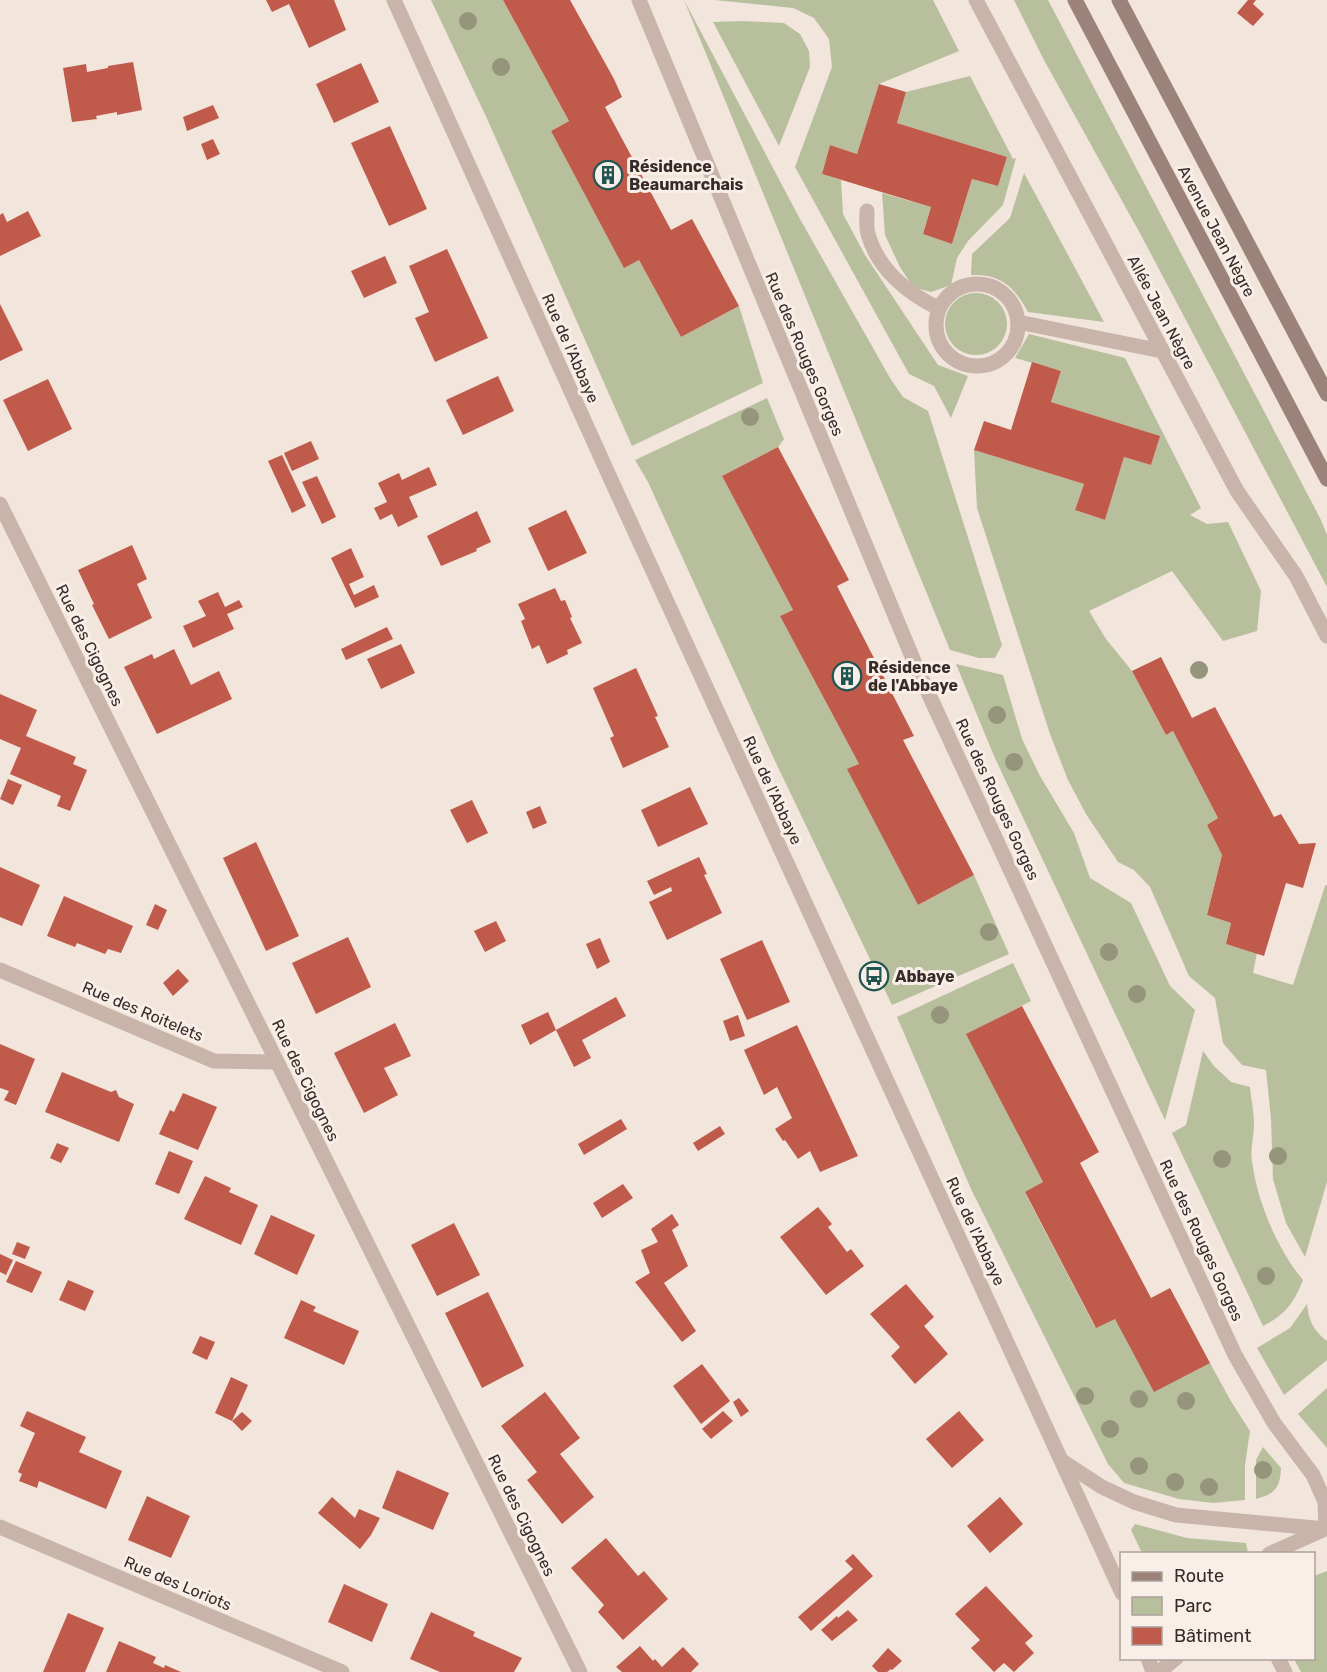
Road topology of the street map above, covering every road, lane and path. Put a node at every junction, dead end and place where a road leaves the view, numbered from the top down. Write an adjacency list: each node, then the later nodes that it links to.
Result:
1 (394, 0): 16 (street, Rue de l'Abbaye)
2 (639, 0): 18 (street, Rue des Rouges Gorges)
3 (976, 0): 9 (street, Allée Jean Nègre)
4 (1074, 0): 11 (main road, Avenue Jean Nègre)
5 (1119, 0): 10 (main road, Avenue Jean Nègre)
6 (867, 211): 7 (street)
7 (938, 308): 8 (street); 8 (street)
8 (1018, 322): 9 (street)
9 (1162, 351): 13 (street, Allée Jean Nègre)
10 (1327, 394)
11 (1327, 479)
12 (0, 504): 15 (street, Rue des Cigognes)
13 (1327, 636)
14 (0, 970): 15 (street, Rue des Roitelets)
15 (277, 1062): 23 (street, Rue des Cigognes)
16 (1062, 1461): 18 (street); 20 (street, Rue de l'Abbaye)
17 (0, 1527): 22 (street, Rue des Loriots)
18 (1327, 1529): 19 (street)
19 (1274, 1552)
20 (1120, 1589)
21 (1175, 1660): 24 (street)
22 (342, 1672)
23 (580, 1672)
24 (1159, 1672)

